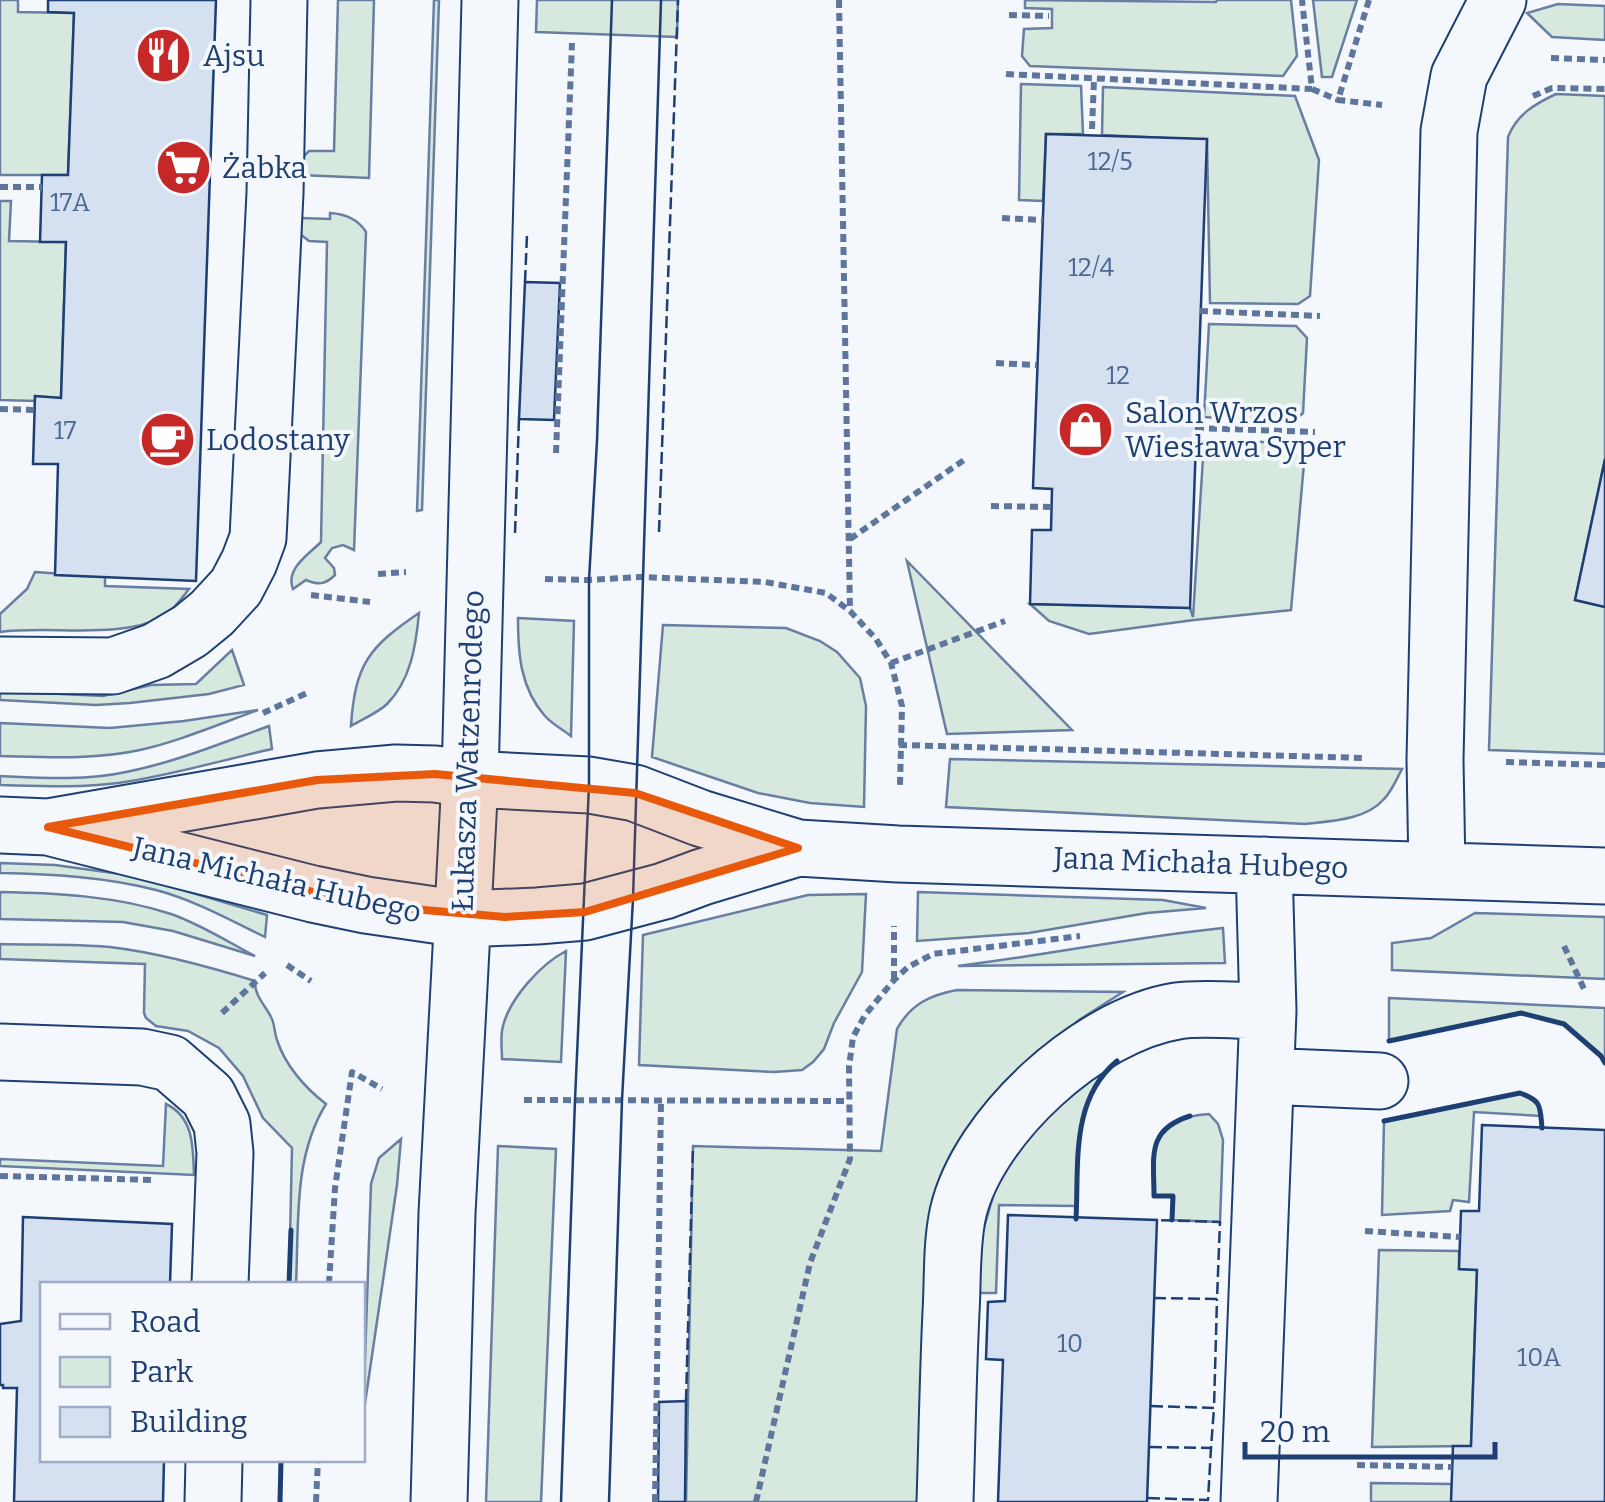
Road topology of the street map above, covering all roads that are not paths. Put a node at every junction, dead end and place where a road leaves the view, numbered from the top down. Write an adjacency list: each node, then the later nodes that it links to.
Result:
1 (279, 0): 4 (street)
2 (490, 0): 5 (street, Łukasza Watzenrodego)
3 (1498, 0): 9 (street)
4 (0, 665)
5 (470, 779): 6 (street, Jana Michała Hubego); 7 (street, Jana Michała Hubego); 11 (street, Łukasza Watzenrodego)
6 (24, 826): 11 (street, Jana Michała Hubego)
7 (798, 848): 8 (street, Jana Michała Hubego); 11 (street, Jana Michała Hubego)
8 (1264, 865): 9 (street, Jana Michała Hubego); 12 (street)
9 (1437, 870): 10 (street, Jana Michała Hubego)
10 (1605, 876)
11 (462, 918): 19 (street, Łukasza Watzenrodego)
12 (1268, 1011): 14 (street); 20 (street)
13 (0, 1052): 16 (street)
14 (1266, 1076): 15 (street); 21 (street)
15 (1380, 1081)
16 (220, 1282)
17 (214, 1462): 18 (street)
18 (213, 1502)
19 (438, 1502)
20 (944, 1502)
21 (1249, 1502)

